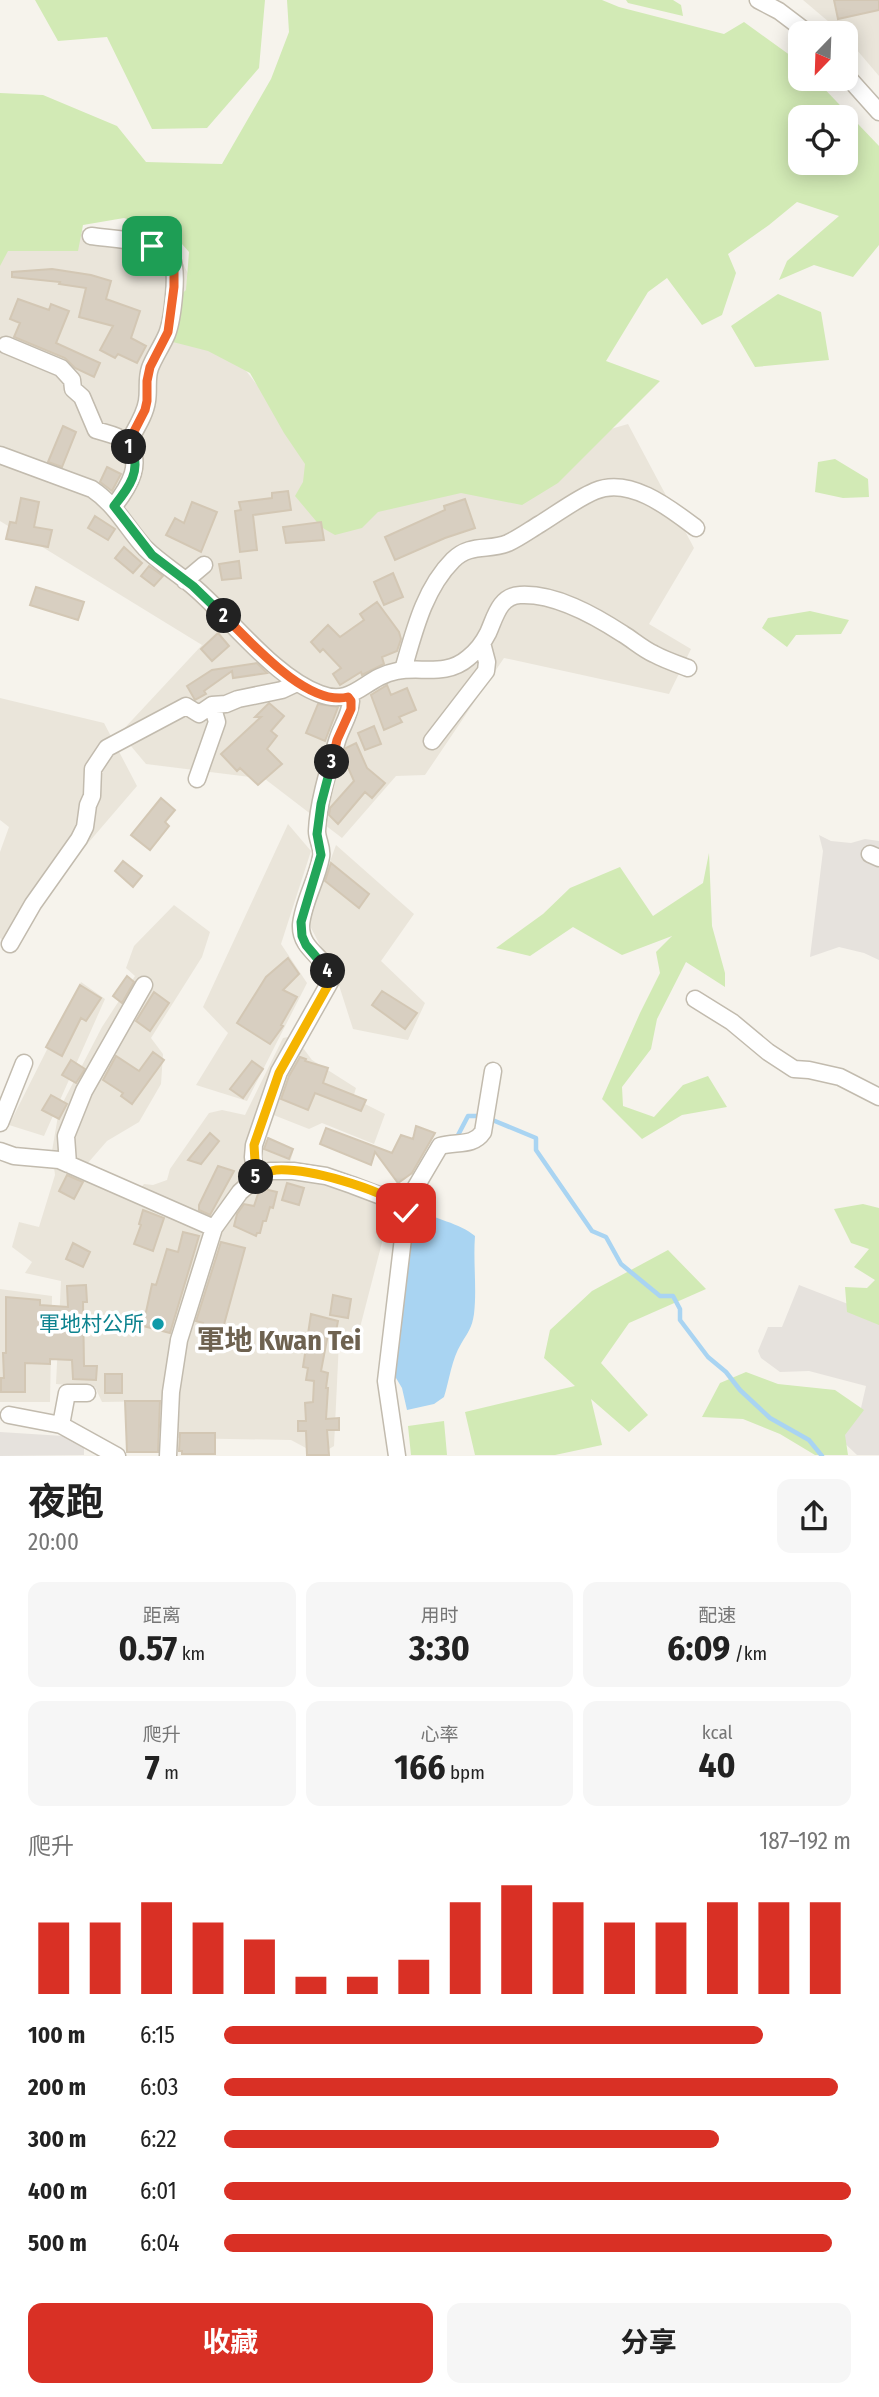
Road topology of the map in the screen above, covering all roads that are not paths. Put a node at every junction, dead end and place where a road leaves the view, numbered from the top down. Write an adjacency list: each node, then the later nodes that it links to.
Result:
1 (758, 0): 2 (street)
2 (792, 21)
3 (858, 89): 4 (street)
4 (879, 113)
5 (91, 236): 7 (street)
6 (6, 345): 7 (street)
7 (127, 445): 9 (street)
8 (0, 455): 9 (street)
9 (114, 506): 12 (street)
10 (696, 528): 15 (street)
11 (204, 565): 12 (street)
12 (185, 580): 16 (street)
13 (482, 643): 14 (street); 15 (street); 19 (street)
14 (688, 668)
15 (403, 670): 17 (street)
16 (297, 683): 17 (street); 18 (street)
17 (348, 697): 30 (street)
18 (212, 705): 20 (street); 21 (street)
19 (432, 741)
20 (197, 779)
21 (10, 944)
22 (144, 985): 29 (street)
23 (695, 999): 26 (street)
24 (24, 1063): 27 (street)
25 (493, 1071): 31 (street)
26 (879, 1097)
27 (0, 1123)
28 (0, 1151): 29 (street)
29 (68, 1164): 32 (street)
30 (256, 1178): 31 (street); 32 (street)
31 (404, 1207): 38 (street)
32 (214, 1228): 37 (street)
33 (87, 1393): 35 (street)
34 (9, 1415): 35 (street)
35 (61, 1424): 36 (street)
36 (117, 1455)
37 (168, 1455)
38 (397, 1455)

